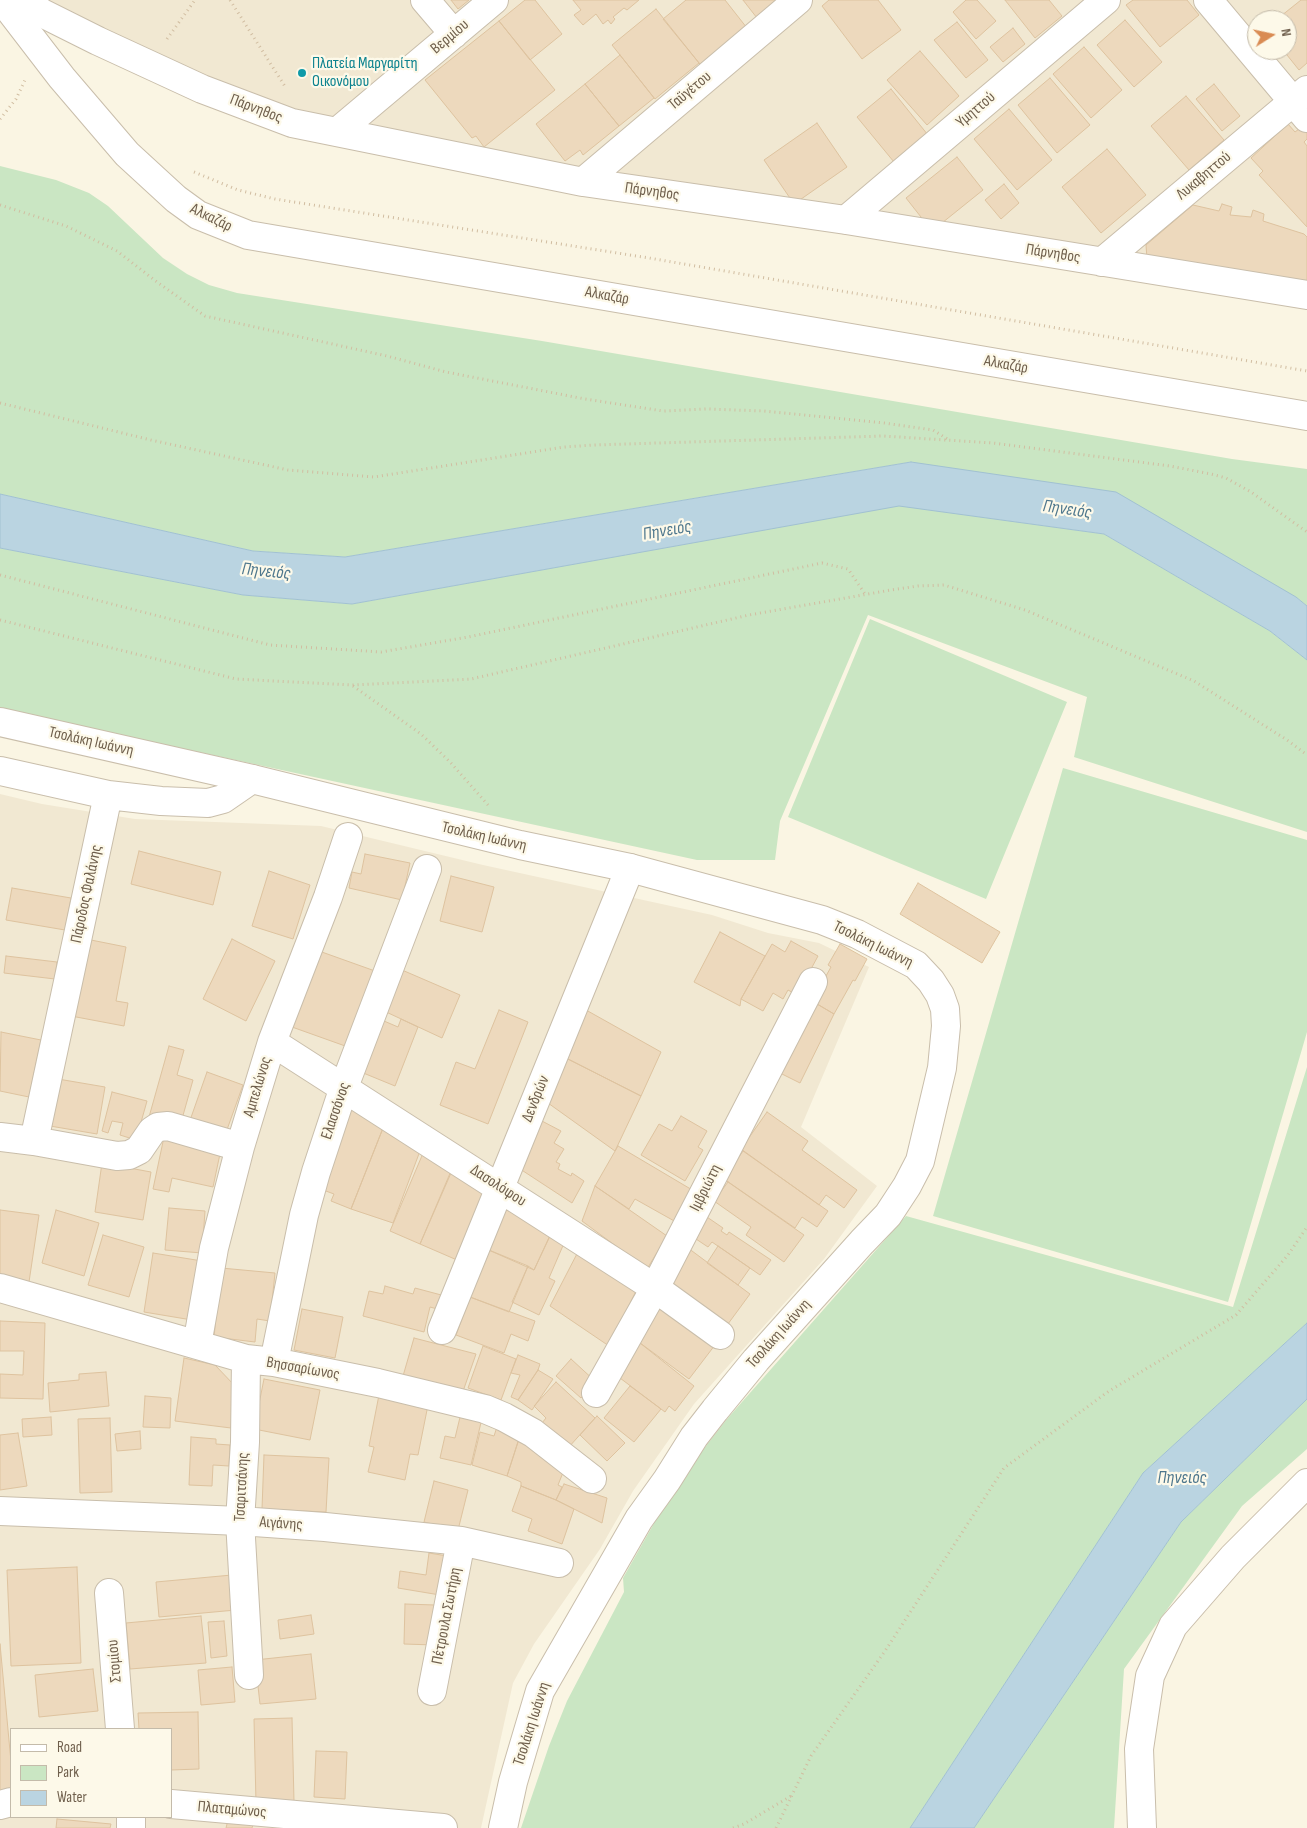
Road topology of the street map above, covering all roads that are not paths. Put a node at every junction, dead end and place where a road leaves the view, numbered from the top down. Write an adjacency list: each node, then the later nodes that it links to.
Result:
1 (2, 0): 15 (street, Αλκαζάρ)
2 (24, 0): 10 (street, Πάρνηθος)
3 (425, 0): 8 (street)
4 (494, 0): 8 (street, Βερμίου)
5 (798, 0): 11 (street, Ταϋγέτου)
6 (1106, 0): 12 (street, Υμηττού)
7 (1208, 0): 9 (street)
8 (454, 34): 10 (street, Βερμίου)
9 (1302, 103): 13 (street, Λυκαβηττού)
10 (337, 132): 11 (street, Πάρνηθος)
11 (583, 182): 12 (street, Πάρνηθος)
12 (846, 220): 13 (street, Πάρνηθος)
13 (1102, 262): 14 (street, Πάρνηθος)
14 (1307, 295)
15 (1307, 416)
16 (0, 722): 18 (street, Τσολάκη Ιωάννη)
17 (0, 771): 19 (street)
18 (252, 779): 19 (street); 21 (street, Τσολάκη Ιωάννη)
19 (108, 795): 27 (street, Πάροδος Φαλάνης)
20 (348, 837): 24 (street, Αμπελώνος)
21 (630, 868): 29 (street, Δενδρών); 50 (street, Τσολάκη Ιωάννη)
22 (427, 869): 25 (street, Ελασσόνος)
23 (813, 982): 31 (street, Ιμβριώτη)
24 (272, 1042): 25 (street, Δασολόφου); 28 (street, Αμπελώνος)
25 (344, 1087): 29 (street, Δασολόφου); 36 (street, Ελασσόνος)
26 (0, 1137): 27 (street)
27 (34, 1140): 28 (street)
28 (240, 1147): 34 (street, Αμπελώνος)
29 (500, 1187): 31 (street, Δασολόφου); 32 (street, Δενδρών)
30 (0, 1288): 34 (street, Βησσαρίωνος)
31 (655, 1288): 33 (street, Δασολόφου); 37 (street, Ιμβριώτη)
32 (442, 1330)
33 (720, 1335)
34 (197, 1345): 35 (street, Βησσαρίωνος)
35 (246, 1359): 36 (street, Βησσαρίωνος); 41 (street, Τσαριτσάνης)
36 (274, 1362): 38 (street, Βησσαρίωνος)
37 (596, 1393)
38 (592, 1479)
39 (1307, 1484): 51 (street)
40 (0, 1511): 41 (street, Αιγάνης)
41 (240, 1521): 42 (street, Αιγάνης); 45 (street, Τσαριτσάνης)
42 (461, 1541): 43 (street, Αιγάνης); 46 (street, Πέτρουλα Σωτήρη)
43 (559, 1563)
44 (109, 1593): 47 (street, Στομίου)
45 (249, 1675)
46 (432, 1691)
47 (120, 1728)
48 (172, 1804): 49 (street, Πλαταμώνος)
49 (442, 1828)
50 (503, 1828)
51 (1142, 1828)

